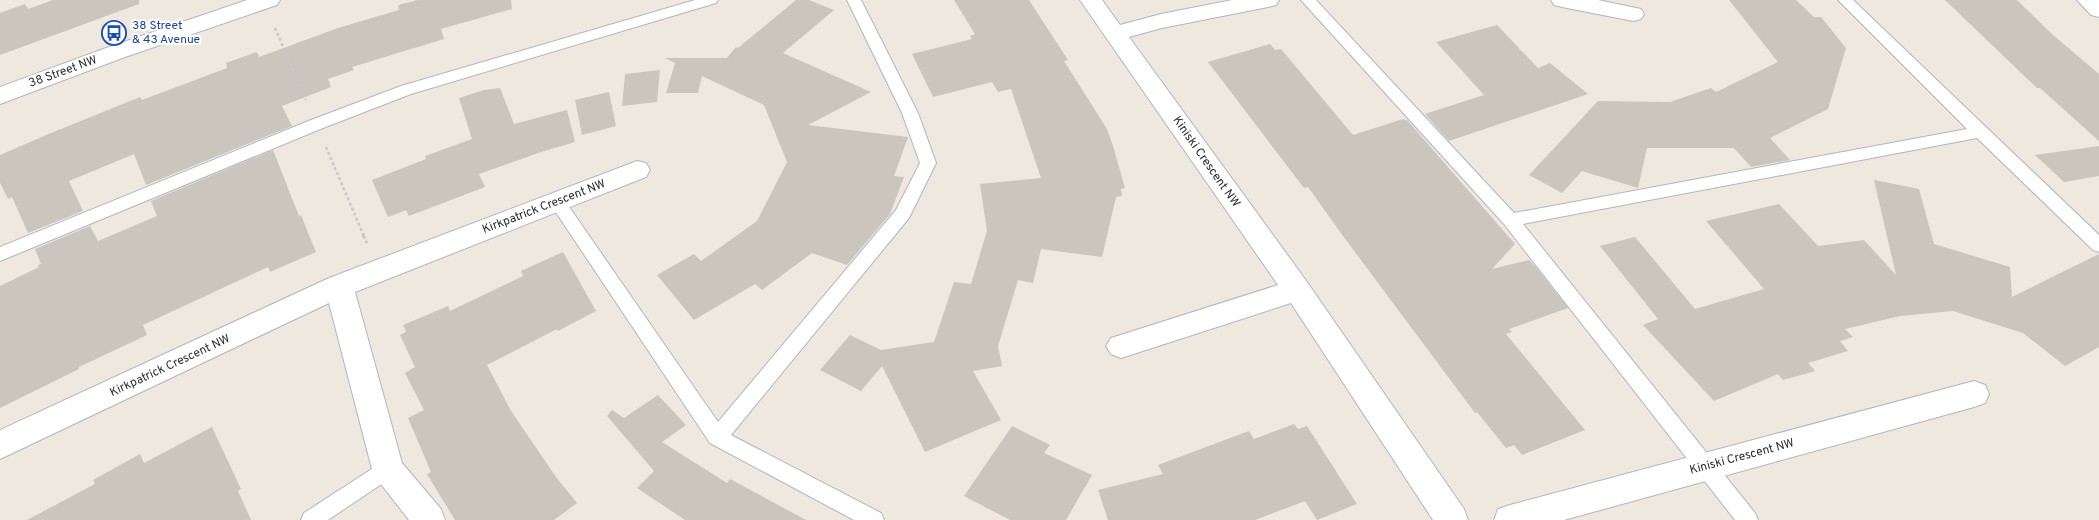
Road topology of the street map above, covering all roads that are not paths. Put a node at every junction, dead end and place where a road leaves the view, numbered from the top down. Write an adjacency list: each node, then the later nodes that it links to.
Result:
1 (269, 0): 13 (street, 38 Street NW)
2 (710, 0): 19 (lane)
3 (854, 0): 24 (lane)
4 (1091, 0): 12 (street, Kiniski Crescent NW)
5 (1268, 0): 12 (street)
6 (1308, 0): 17 (lane)
7 (1562, 0): 11 (street)
8 (1846, 0): 14 (lane)
9 (2088, 0): 10 (street)
10 (2099, 10)
11 (1633, 14)
12 (1116, 34): 21 (street, Kiniski Crescent NW)
13 (0, 96)
14 (1980, 132): 17 (lane); 18 (lane)
15 (637, 170): 16 (street, Kirkpatrick Crescent NW)
16 (557, 202): 20 (street, Kirkpatrick Crescent NW); 24 (lane)
17 (1510, 220): 26 (lane)
18 (2099, 245)
19 (0, 254)
20 (339, 286): 25 (street, Kirkpatrick Crescent NW); 27 (street)
21 (1297, 290): 22 (street); 31 (street, Kiniski Crescent NW)
22 (1121, 346)
23 (1974, 394): 26 (street, Kiniski Crescent NW)
24 (717, 437): 30 (lane)
25 (0, 445)
26 (1708, 467): 32 (street, Kiniski Crescent NW); 33 (lane)
27 (388, 469): 28 (lane); 29 (street)
28 (311, 520)
29 (429, 520)
30 (874, 520)
31 (1452, 520)
32 (1510, 520)
33 (1748, 520)

